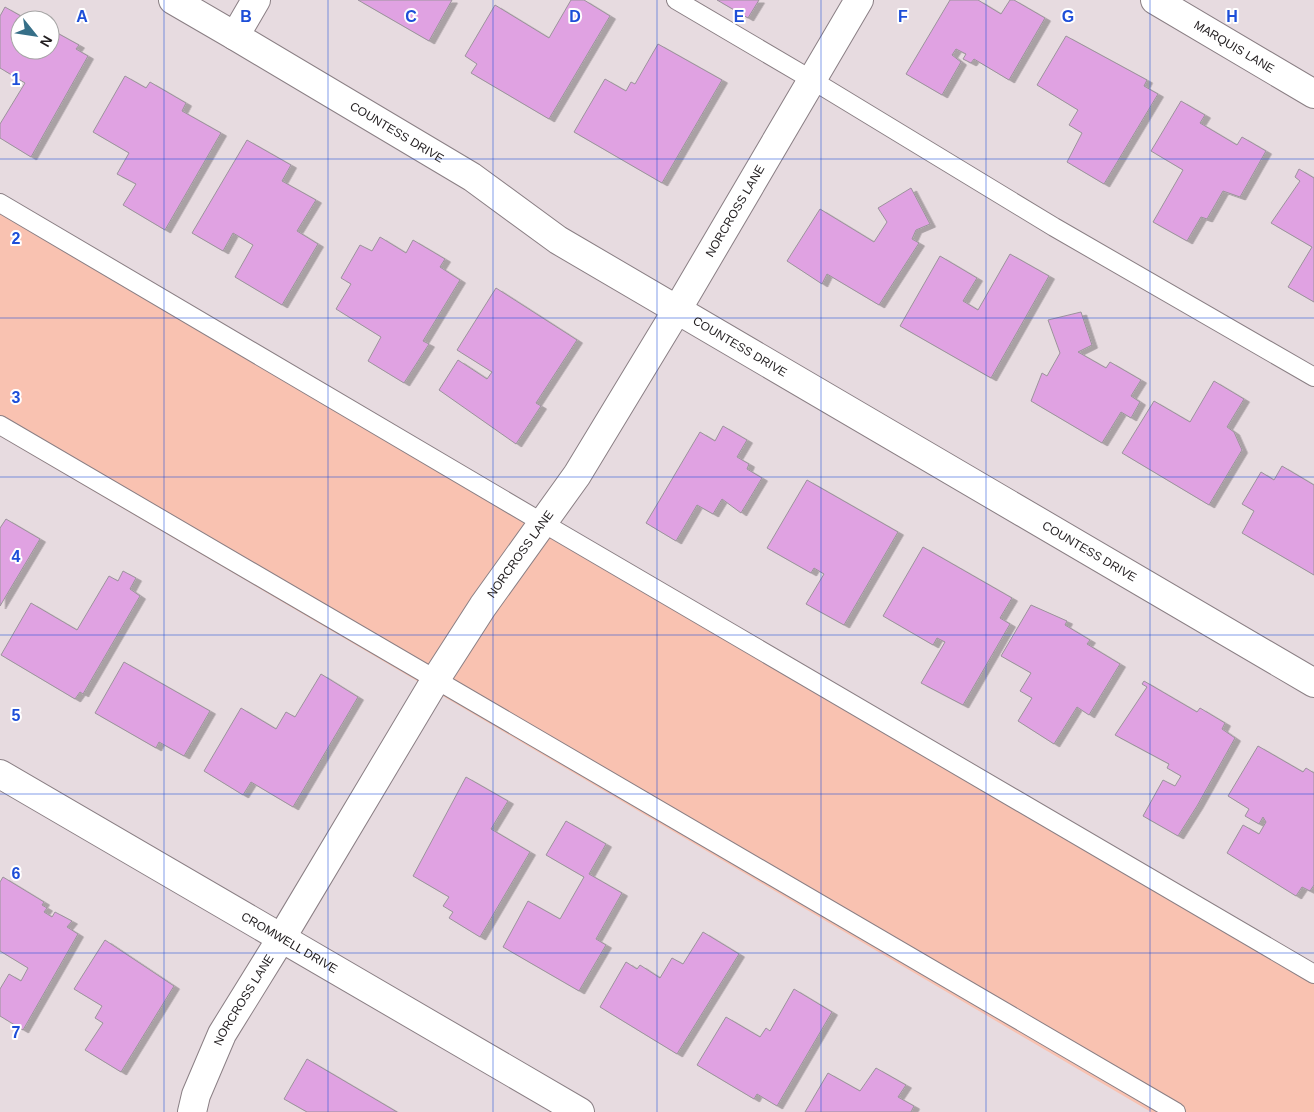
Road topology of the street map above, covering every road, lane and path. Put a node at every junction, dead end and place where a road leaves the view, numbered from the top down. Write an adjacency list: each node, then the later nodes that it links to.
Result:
1 (173, 0): 6 (street, COUNTESS DRIVE)
2 (256, 0): 6 (street)
3 (676, 0): 7 (lane)
4 (858, 0): 7 (street, NORCROSS LANE)
5 (1155, 0): 8 (street, MARQUIS LANE)
6 (235, 36): 10 (street, COUNTESS DRIVE)
7 (812, 80): 10 (street, NORCROSS LANE); 11 (lane)
8 (1314, 94)
9 (0, 203): 13 (lane)
10 (677, 310): 13 (street, NORCROSS LANE); 15 (street, COUNTESS DRIVE)
11 (1314, 378)
12 (0, 425): 14 (lane)
13 (543, 524): 14 (street, NORCROSS LANE); 18 (lane)
14 (436, 679): 17 (street, NORCROSS LANE); 21 (lane)
15 (1314, 683)
16 (0, 774): 17 (street, CROMWELL DRIVE)
17 (282, 938): 19 (street, NORCROSS LANE); 20 (street, CROMWELL DRIVE)
18 (1314, 974)
19 (192, 1112)
20 (580, 1112)
21 (1176, 1112)

